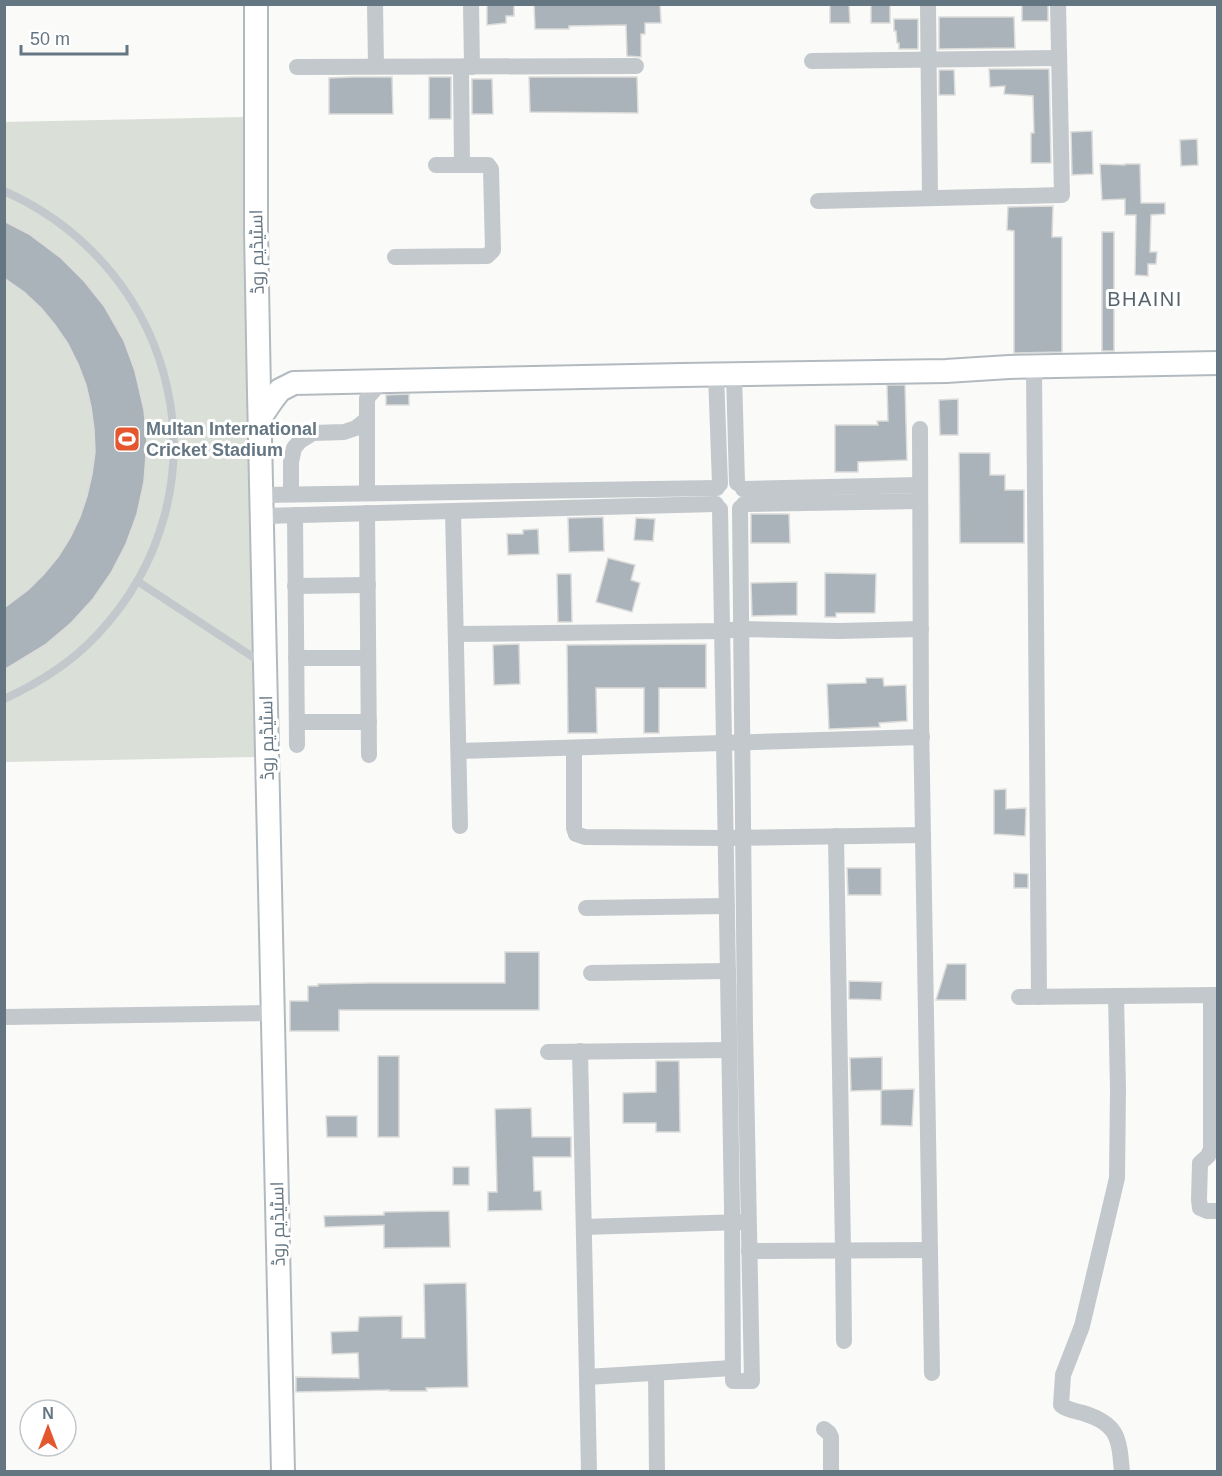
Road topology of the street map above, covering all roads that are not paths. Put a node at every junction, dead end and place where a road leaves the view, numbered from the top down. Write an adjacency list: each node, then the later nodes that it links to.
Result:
1 (256, 4): 23 (main road, اسٹیڈیم روڈ)
2 (375, 4): 9 (street)
3 (471, 4): 12 (street)
4 (927, 4): 7 (street)
5 (1058, 4): 6 (street)
6 (1059, 58): 7 (street); 16 (street)
7 (928, 59): 8 (street); 16 (street)
8 (812, 61)
9 (376, 66): 11 (street); 12 (street)
10 (636, 66): 12 (street)
11 (297, 67)
12 (466, 67): 14 (street)
13 (436, 165): 14 (street)
14 (462, 165): 18 (street)
15 (4, 191): 34 (lane)
16 (930, 198): 17 (street)
17 (818, 201)
18 (395, 257)
19 (1218, 363): 20 (main road)
20 (1034, 367): 21 (main road); 66 (street)
21 (725, 374): 22 (main road); 29 (street)
22 (383, 380): 23 (main road); 24 (street)
23 (260, 418): 30 (main road, اسٹیڈیم روڈ)
24 (366, 420): 26 (street); 28 (street)
25 (920, 429): 27 (street)
26 (366, 493): 28 (street); 29 (street)
27 (920, 493): 29 (street); 38 (street)
28 (291, 494): 30 (street)
29 (730, 496): 31 (street); 37 (street); 39 (street)
30 (262, 505): 33 (street); 43 (main road, اسٹیڈیم روڈ)
31 (453, 511): 32 (street); 40 (street)
32 (367, 513): 33 (street); 35 (street)
33 (295, 515): 36 (street)
34 (137, 581): 43 (lane); 44 (lane)
35 (368, 585): 36 (street); 42 (street)
36 (295, 586): 41 (street)
37 (741, 629): 38 (street); 39 (street); 48 (street)
38 (921, 629): 47 (street)
39 (722, 631): 40 (street); 49 (street)
40 (456, 634): 52 (street)
41 (296, 658): 42 (street); 45 (street)
42 (368, 658): 46 (street)
43 (265, 665): 67 (main road, اسٹیڈیم روڈ)
44 (4, 699)
45 (297, 722): 46 (street); 50 (street)
46 (369, 722): 53 (street)
47 (922, 737): 48 (street); 55 (street)
48 (742, 741): 49 (street); 57 (street)
49 (724, 743): 51 (street); 58 (street)
50 (297, 745)
51 (574, 748): 52 (street); 58 (street)
52 (459, 751): 54 (street)
53 (369, 755)
54 (460, 826)
55 (923, 835): 56 (street); 76 (street)
56 (836, 836): 57 (street); 75 (street)
57 (744, 837): 58 (street); 73 (street)
58 (726, 838): 59 (street)
59 (727, 906): 60 (street); 61 (street)
60 (586, 908)
61 (728, 971): 62 (street); 69 (street)
62 (591, 973)
63 (1214, 995): 64 (street); 72 (street)
64 (1116, 996): 66 (street); 90 (street)
65 (1019, 997): 66 (street)
66 (1038, 997)
67 (273, 1013): 68 (street); 85 (main road, اسٹیڈیم روڈ)
68 (4, 1017)
69 (729, 1050): 70 (street); 73 (street)
70 (580, 1051): 71 (street); 74 (street)
71 (548, 1052)
72 (1218, 1211)
73 (740, 1222): 74 (street); 77 (street); 79 (street)
74 (584, 1227): 82 (street)
75 (843, 1250): 76 (street); 77 (street); 78 (street)
76 (930, 1250): 81 (street)
77 (749, 1251): 79 (street)
78 (844, 1341)
79 (732, 1368): 80 (street)
80 (656, 1373): 82 (street); 87 (street)
81 (932, 1373)
82 (587, 1377): 86 (street)
83 (824, 1429): 88 (street)
84 (842, 1433): 89 (street)
85 (283, 1472)
86 (589, 1472)
87 (657, 1472)
88 (831, 1472)
89 (842, 1472)
90 (1122, 1472)

